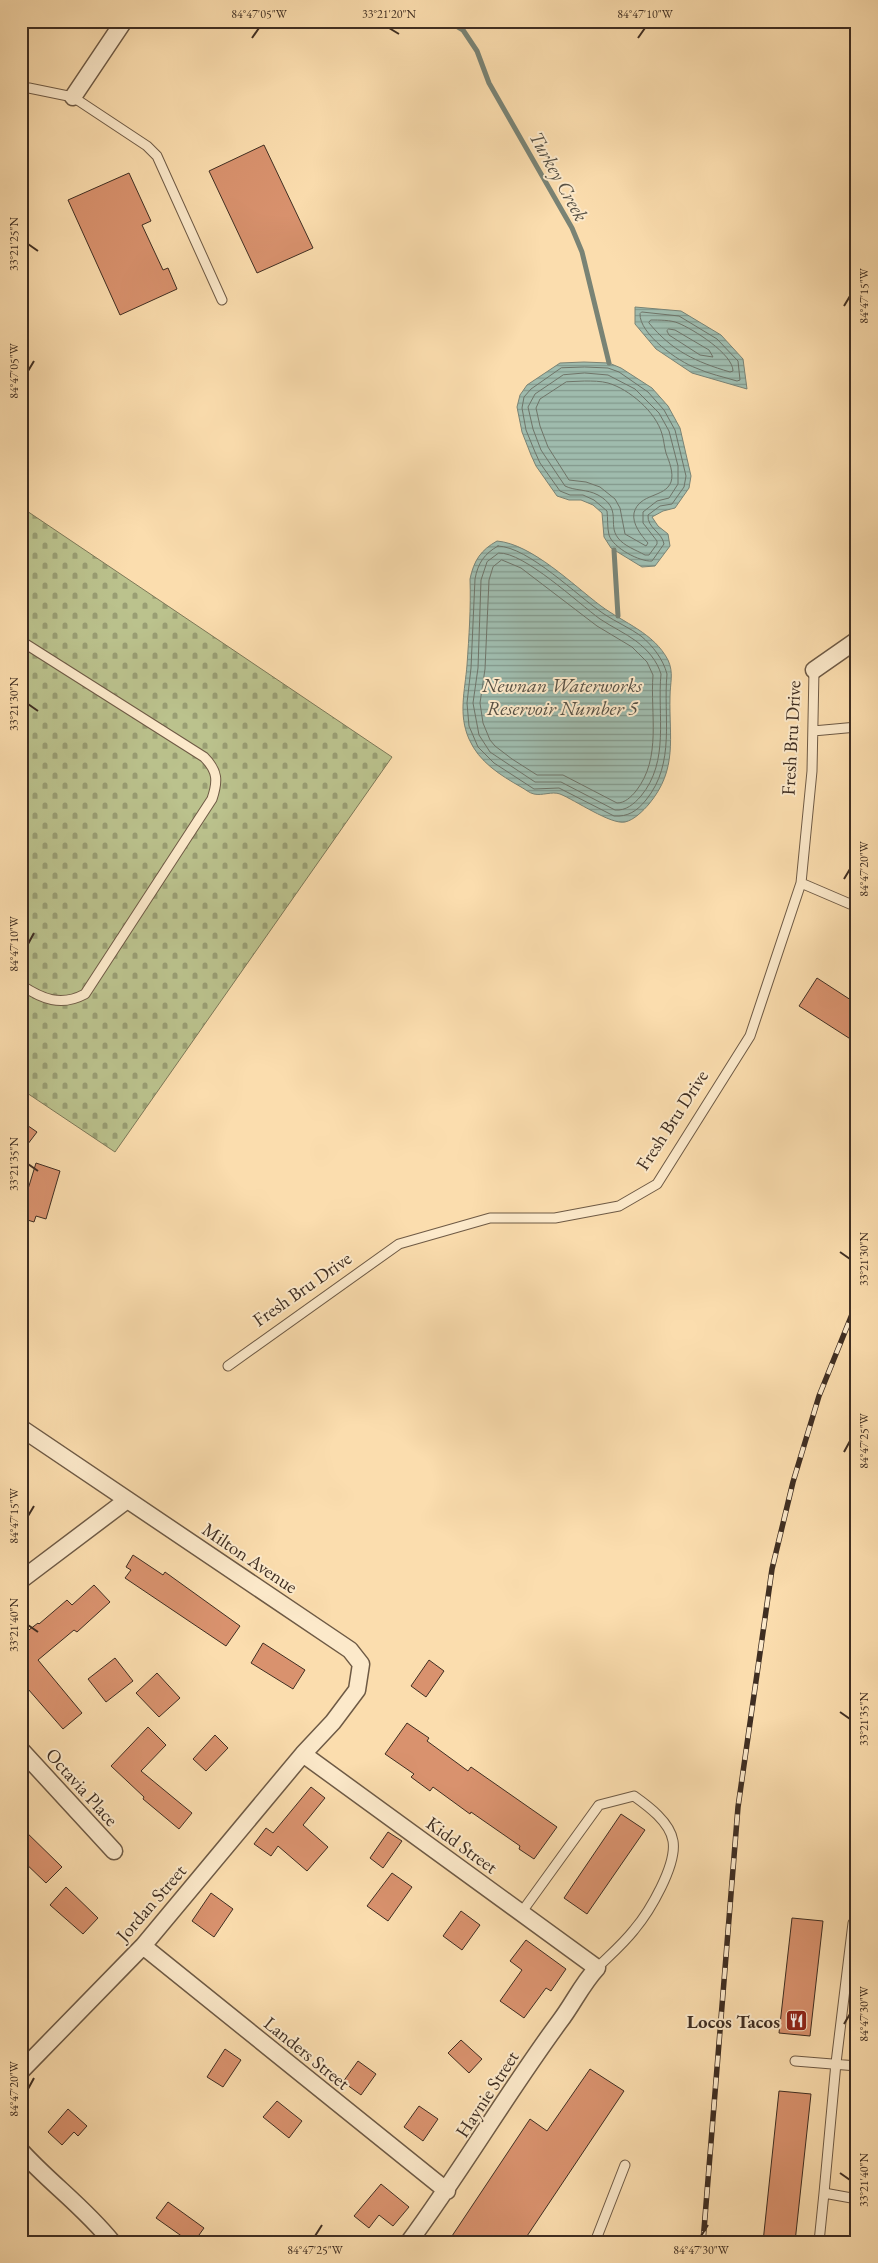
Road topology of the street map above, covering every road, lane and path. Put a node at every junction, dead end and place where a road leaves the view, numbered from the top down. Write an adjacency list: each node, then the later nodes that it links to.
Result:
1 (124, 21): 3 (street)
2 (21, 89): 3 (lane)
3 (73, 97): 4 (lane)
4 (222, 300)
5 (857, 640): 7 (street, Fresh Bru Drive)
6 (21, 641): 12 (lane)
7 (814, 670): 9 (lane, Fresh Bru Drive)
8 (857, 727): 9 (lane)
9 (813, 731): 10 (lane, Fresh Bru Drive)
10 (801, 884): 11 (lane); 13 (lane, Fresh Bru Drive)
11 (857, 907)
12 (21, 985)
13 (228, 1366)
14 (21, 1428): 15 (street, Milton Avenue)
15 (127, 1500): 16 (street); 18 (street, Milton Avenue)
16 (21, 1580)
17 (21, 1750): 19 (street, Octavia Place)
18 (303, 1754): 20 (street, Kidd Street); 22 (street, Jordan Street)
19 (114, 1851)
20 (521, 1913): 23 (street, Kidd Street); 23 (lane)
21 (853, 1924): 25 (lane)
22 (143, 1946): 27 (street, Jordan Street); 30 (street, Landers Street)
23 (597, 1968): 30 (street, Haynie Street)
24 (795, 2061): 25 (lane)
25 (836, 2063): 26 (lane); 31 (lane)
26 (857, 2066)
27 (21, 2071)
28 (21, 2152): 33 (street)
29 (625, 2165): 35 (lane)
30 (447, 2191): 34 (street, Haynie Street)
31 (824, 2193): 32 (lane); 36 (lane)
32 (857, 2199)
33 (112, 2242)
34 (409, 2242)
35 (595, 2242)
36 (819, 2242)

